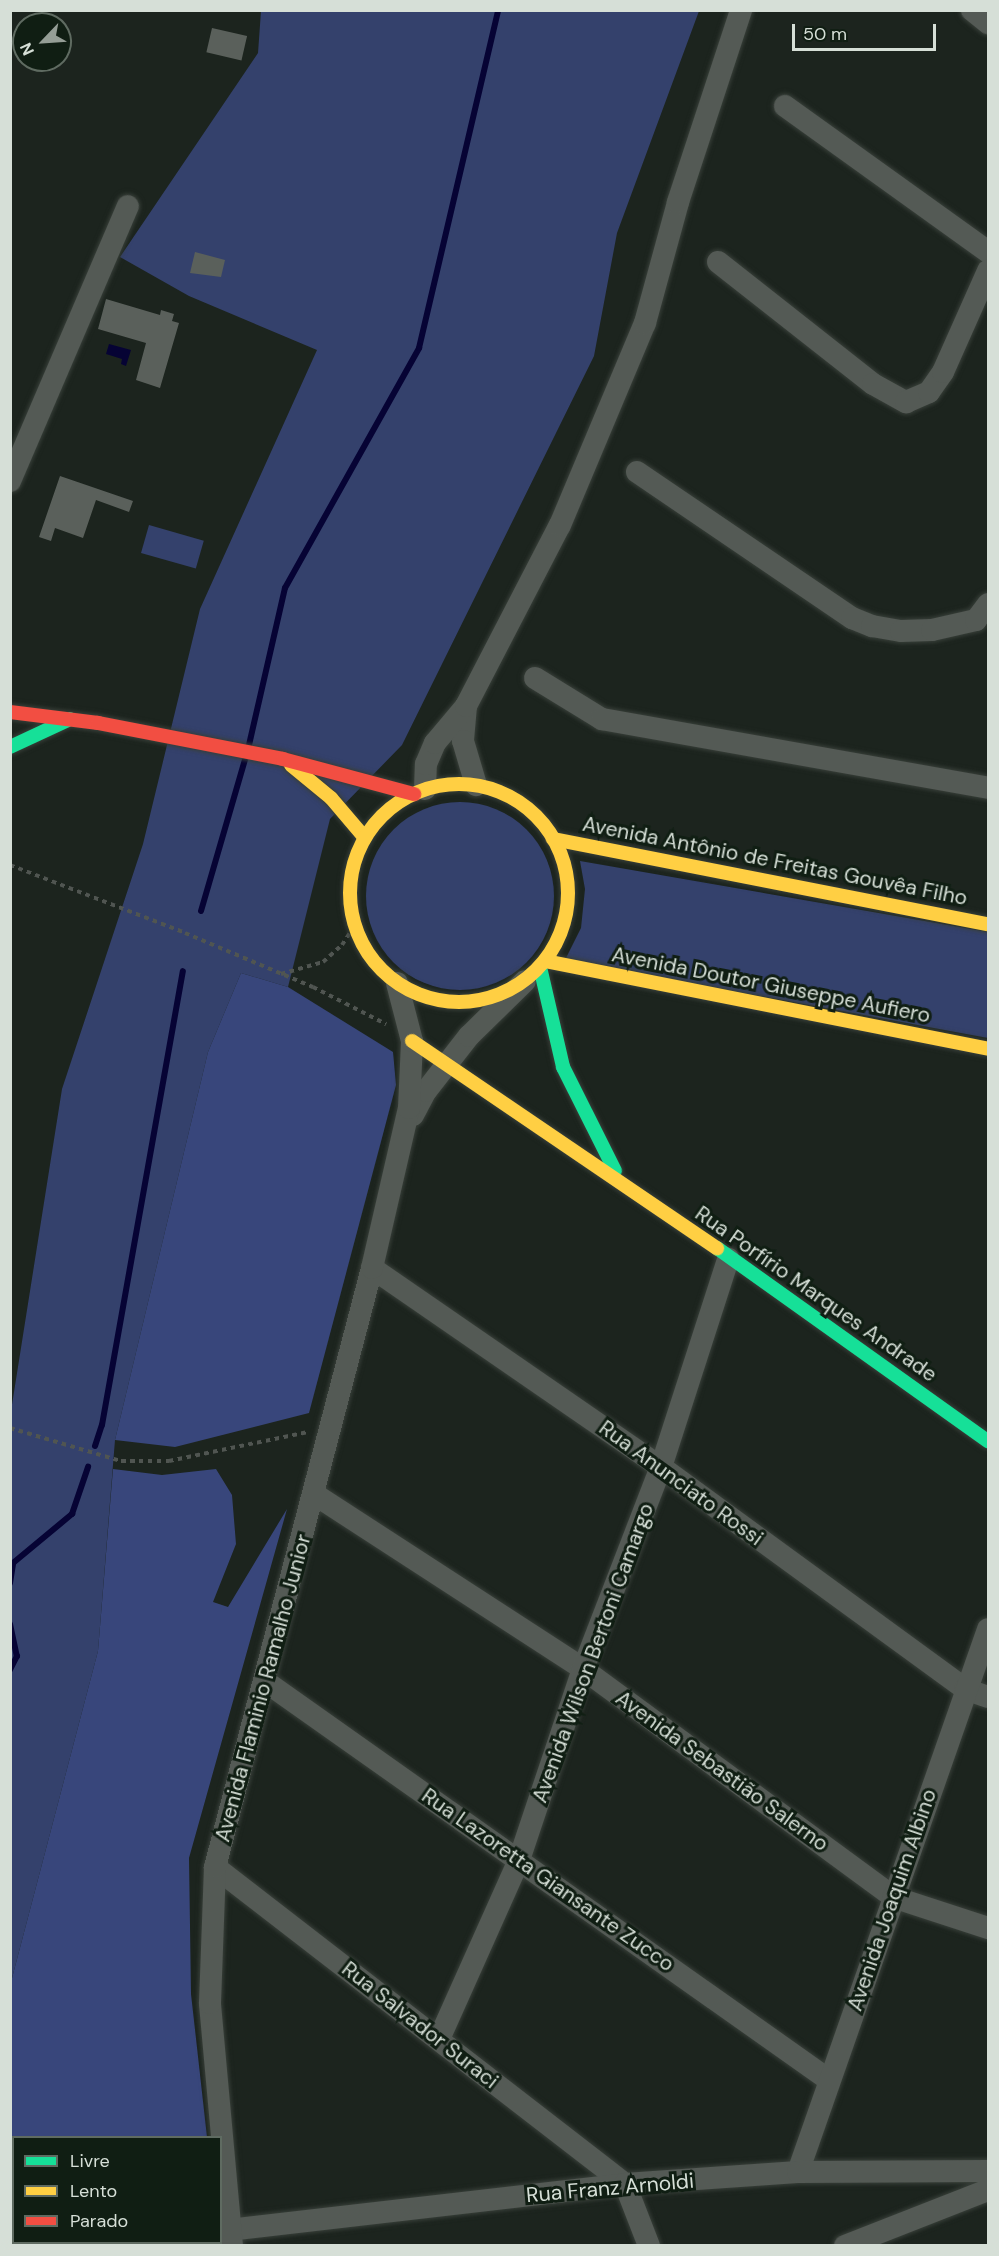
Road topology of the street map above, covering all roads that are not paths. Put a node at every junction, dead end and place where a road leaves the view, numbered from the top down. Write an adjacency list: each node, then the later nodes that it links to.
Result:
1 (741, 10): 13 (street)
2 (972, 10): 3 (street)
3 (988, 23)
4 (785, 106): 6 (street)
5 (128, 206): 10 (street)
6 (988, 252)
7 (718, 262): 8 (street)
8 (988, 271)
9 (637, 472): 11 (street)
10 (10, 481)
11 (984, 620)
12 (535, 678): 19 (street)
13 (466, 706): 18 (street); 20 (street)
14 (10, 712): 15 (street)
15 (70, 719): 16 (street); 17 (street)
16 (10, 747)
17 (278, 758): 20 (street); 21 (street)
18 (476, 785): 20 (street); 22 (street)
19 (988, 788)
20 (419, 791): 21 (street)
21 (365, 838): 25 (street)
22 (553, 839): 23 (street, Avenida Antônio de Freitas Gouvêa Filho); 24 (street)
23 (988, 924)
24 (537, 970): 25 (street); 27 (street, Avenida Doutor Giuseppe Aufiero); 28 (street, Avenida Flaminio Ramalho Junior); 30 (street, Rua Porfírio Marques Andrade)
25 (397, 983): 26 (street, Avenida Flaminio Ramalho Junior)
26 (412, 1041): 28 (street, Rua Porfírio Marques Andrade); 29 (street, Avenida Flaminio Ramalho Junior)
27 (988, 1050)
28 (448, 1063): 29 (street, Avenida Flaminio Ramalho Junior); 30 (street, Rua Porfírio Marques Andrade)
29 (400, 1140): 32 (street, Avenida Flaminio Ramalho Junior)
30 (620, 1179): 31 (street, Rua Porfírio Marques Andrade)
31 (728, 1259): 33 (street, Rua Porfírio Marques Andrade); 34 (street, Avenida Wilson Bertoni Camargo)
32 (372, 1268): 34 (street, Rua Anunciato Rossi); 35 (street, Avenida Flaminio Ramalho Junior)
33 (988, 1441)
34 (660, 1467): 37 (street, Avenida Wilson Bertoni Camargo); 39 (street, Rua Anunciato Rossi)
35 (314, 1494): 37 (street, Avenida Sebastião Salerno); 38 (street, Avenida Flaminio Ramalho Junior)
36 (988, 1629): 39 (street, Avenida Joaquim Albino)
37 (583, 1669): 41 (street, Avenida Wilson Bertoni Camargo); 43 (street, Avenida Sebastião Salerno)
38 (266, 1682): 41 (street, Rua Lazoretta Giansante Zucco); 42 (street, Avenida Flaminio Ramalho Junior)
39 (965, 1689): 40 (street, Rua Anunciato Rossi); 43 (street, Avenida Joaquim Albino)
40 (988, 1697)
41 (519, 1860): 45 (street, Avenida Wilson Bertoni Camargo); 46 (street, Rua Lazoretta Giansante Zucco)
42 (215, 1867): 45 (street, Rua Salvador Suraci); 47 (street, Avenida Flaminio Ramalho Junior)
43 (893, 1897): 44 (street, Avenida Sebastião Salerno); 46 (street, Avenida Joaquim Albino)
44 (988, 1928)
45 (439, 2039): 51 (street, Rua Salvador Suraci)
46 (829, 2080): 50 (street, Avenida Joaquim Albino)
47 (220, 2136)
48 (222, 2158): 53 (street, Avenida Flaminio Ramalho Junior)
49 (988, 2170): 50 (street, Rua Franz Arnoldi)
50 (798, 2172): 51 (street, Rua Franz Arnoldi)
51 (625, 2184): 53 (street, Rua Franz Arnoldi); 54 (street)
52 (988, 2190): 55 (street)
53 (228, 2235)
54 (650, 2246)
55 (845, 2246)

